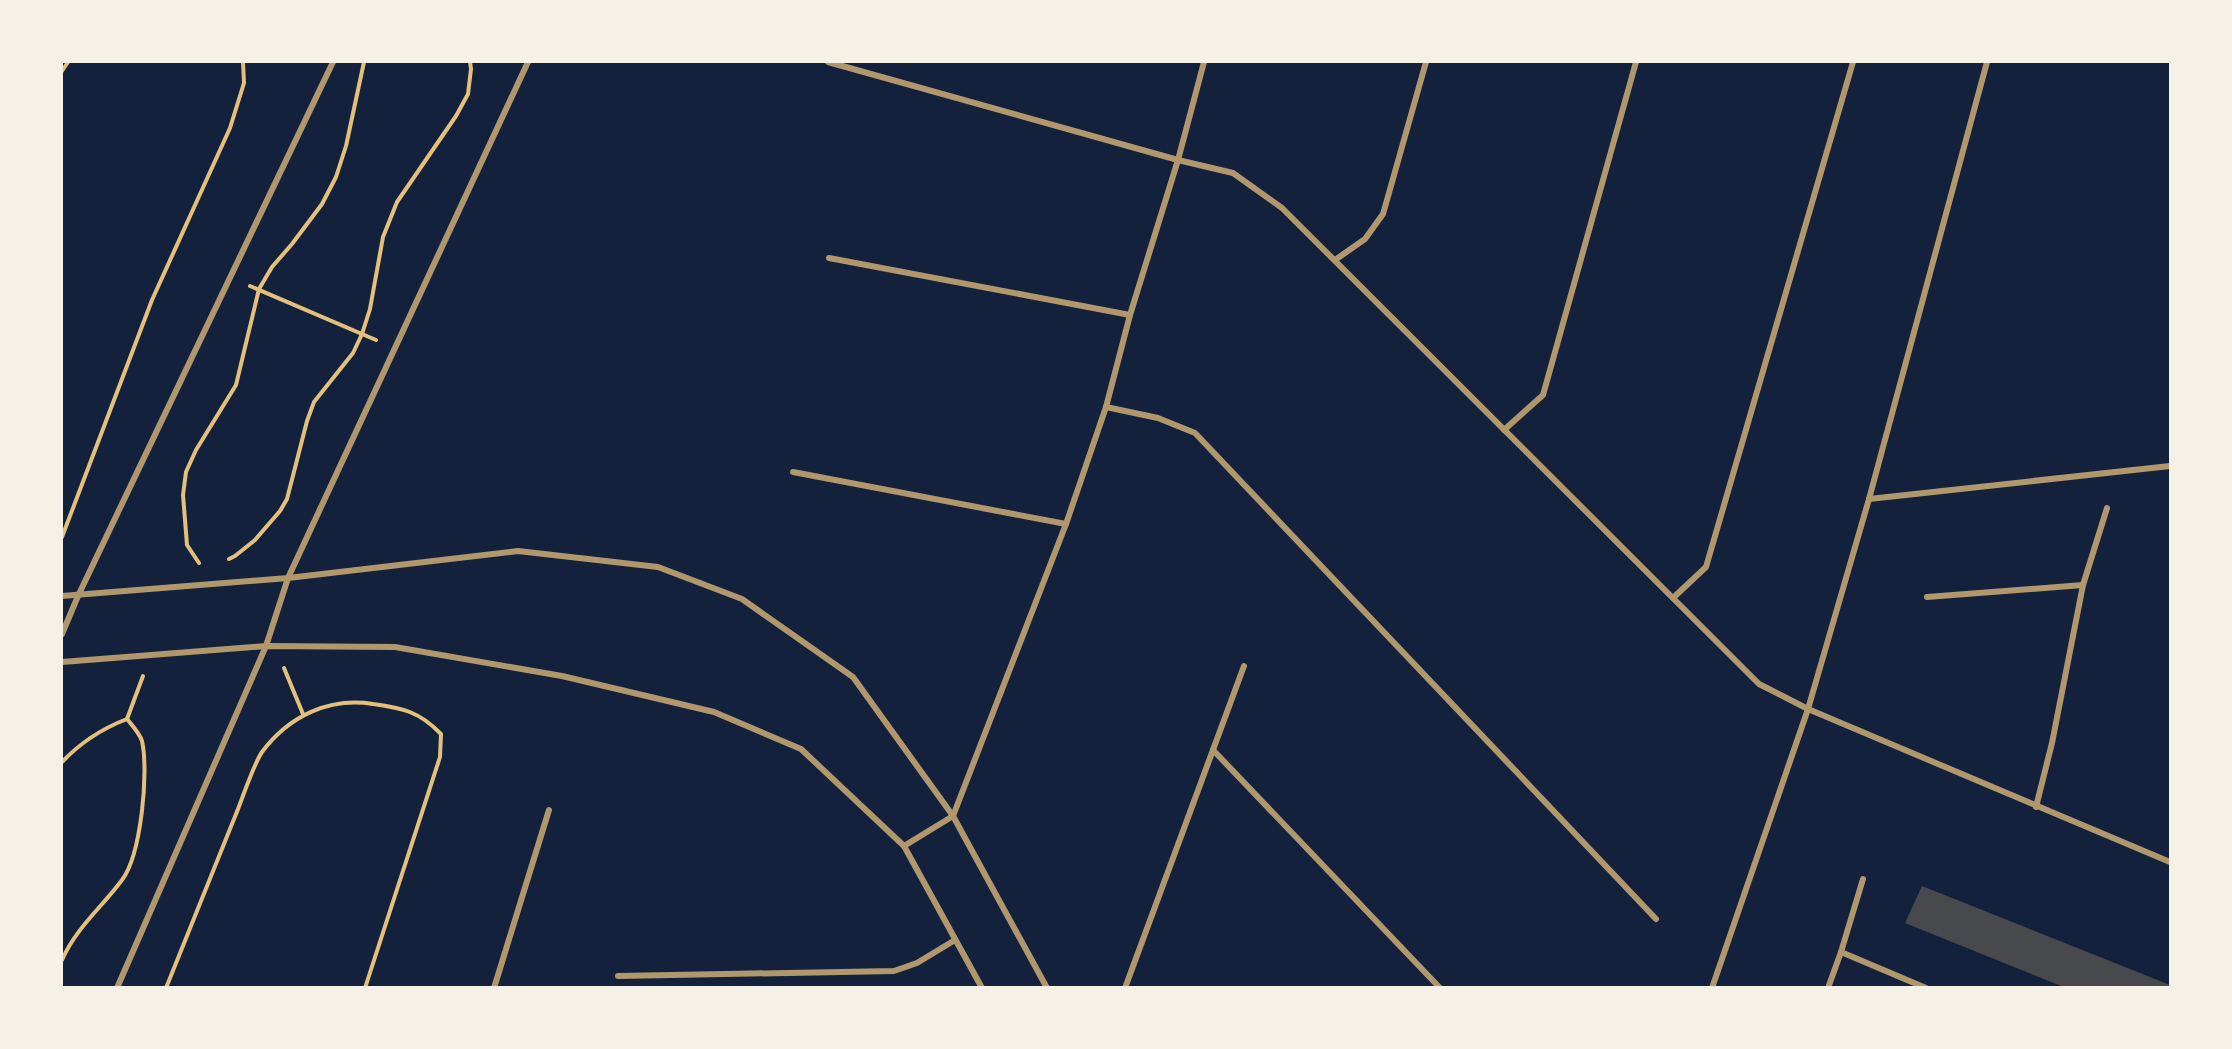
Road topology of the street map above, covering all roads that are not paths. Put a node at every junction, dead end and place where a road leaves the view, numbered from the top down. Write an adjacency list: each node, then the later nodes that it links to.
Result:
1 (333, 62): 23 (street)
2 (528, 62): 20 (street)
3 (828, 62): 9 (street)
4 (1204, 62): 9 (street)
5 (1426, 62): 11 (street)
6 (1636, 62): 14 (street)
7 (1853, 62): 25 (street)
8 (1987, 62): 17 (street)
9 (1178, 160): 11 (street); 12 (street)
10 (829, 258): 12 (street)
11 (1335, 260): 14 (street)
12 (1130, 315): 13 (street)
13 (1106, 407): 19 (street); 38 (street)
14 (1504, 430): 25 (street)
15 (2170, 466): 17 (street)
16 (794, 472): 19 (street)
17 (1869, 499): 30 (street)
18 (2107, 508): 21 (street)
19 (1066, 524): 34 (street)
20 (288, 578): 23 (street); 27 (street); 34 (street)
21 (2083, 585): 24 (street); 32 (street)
22 (62, 596): 23 (street)
23 (78, 596): 26 (street)
24 (1927, 597)
25 (1673, 598): 30 (street)
26 (62, 634)
27 (266, 646): 28 (street); 35 (street); 42 (street)
28 (62, 662)
29 (1245, 666): 31 (street)
30 (1808, 709): 32 (street); 48 (street)
31 (1214, 750): 46 (street); 47 (street)
32 (2036, 807): 36 (street)
33 (549, 810): 43 (street)
34 (953, 816): 35 (street); 45 (street)
35 (904, 846): 39 (street)
36 (2170, 862)
37 (1863, 879): 40 (street)
38 (1656, 919)
39 (956, 940): 41 (street); 44 (street)
40 (1841, 952): 49 (street); 50 (street)
41 (618, 976)
42 (117, 987)
43 (494, 987)
44 (982, 987)
45 (1047, 987)
46 (1125, 987)
47 (1440, 987)
48 (1712, 987)
49 (1828, 987)
50 (1926, 987)

